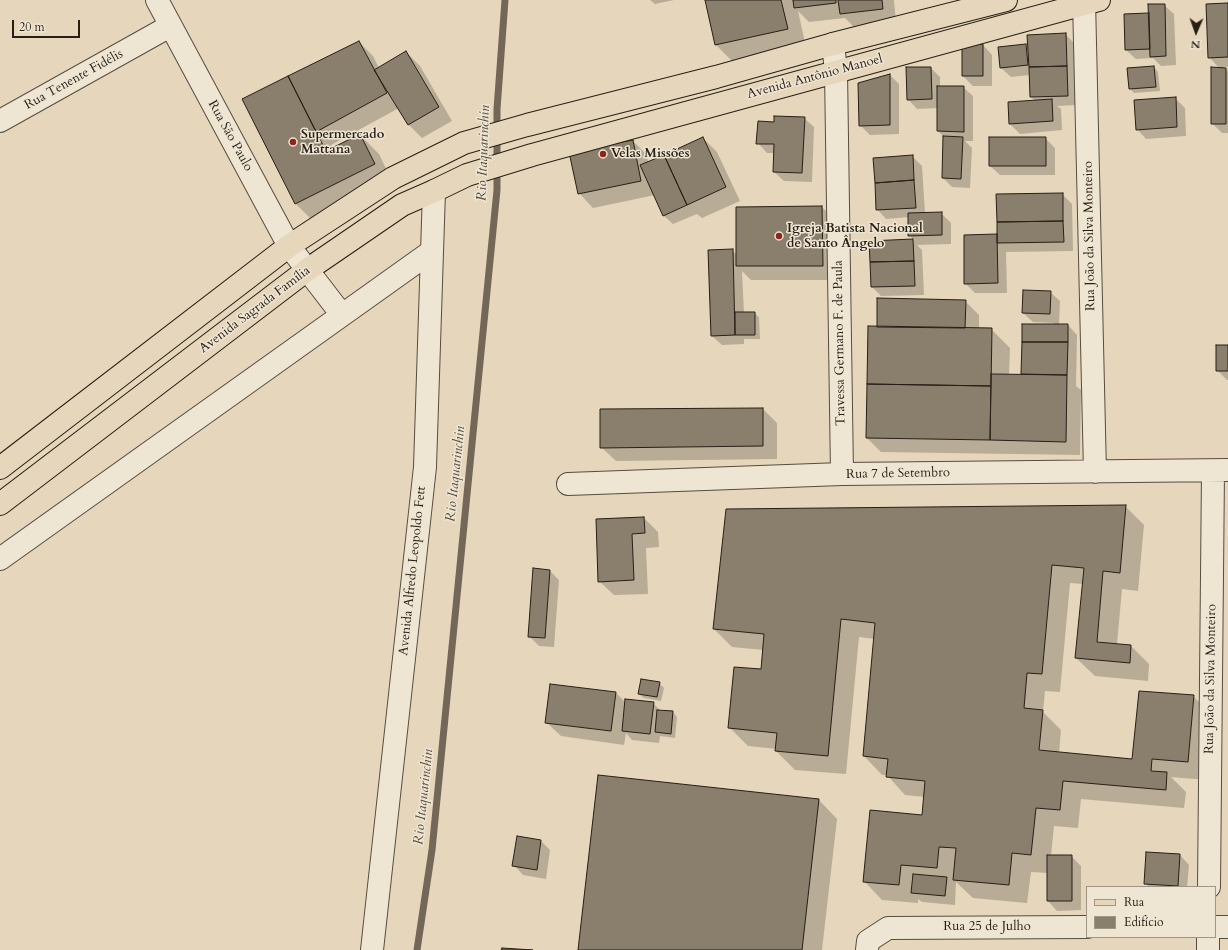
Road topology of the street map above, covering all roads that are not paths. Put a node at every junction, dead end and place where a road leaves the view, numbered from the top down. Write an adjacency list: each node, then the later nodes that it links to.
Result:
1 (157, 0): 4 (street, Rua São Paulo)
2 (1006, 0): 5 (main road, Avenida Antônio Manoel)
3 (1089, 1): 6 (main road, Avenida Antônio Manoel); 16 (street, Rua João da Silva Monteiro)
4 (170, 26): 7 (street, Rua Tenente Fidélis); 10 (street, Rua São Paulo)
5 (833, 44): 6 (street, Travessa Germano F. de Paula); 10 (main road, Avenida Antônio Manoel)
6 (836, 71): 8 (main road, Avenida Antônio Manoel); 17 (street, Travessa Germano F. de Paula)
7 (0, 122)
8 (532, 155): 9 (main road, Avenida Sagrada Família)
9 (434, 191): 11 (street, Avenida Alfredo Leopoldo Fett); 12 (main road, Avenida Sagrada Família)
10 (289, 246): 12 (street, Rua São Paulo); 14 (main road)
11 (432, 250): 13 (street); 26 (street, Avenida Alfredo Leopoldo Fett)
12 (307, 270): 13 (street, Rua São Paulo); 19 (main road, Avenida Sagrada Família)
13 (342, 315): 20 (street)
14 (0, 468)
15 (1220, 471): 16 (street, Rua 7 de Setembro); 21 (street, Rua João da Silva Monteiro)
16 (1095, 472): 17 (street, Rua 7 de Setembro)
17 (842, 474): 18 (street, Rua 7 de Setembro)
18 (568, 484)
19 (0, 504)
20 (0, 559)
21 (1209, 886)
22 (1086, 927): 27 (street, Rua 25 de Julho)
23 (1216, 927): 24 (street)
24 (1228, 927)
25 (1208, 938): 28 (street)
26 (372, 950)
27 (867, 950)
28 (1208, 950)

